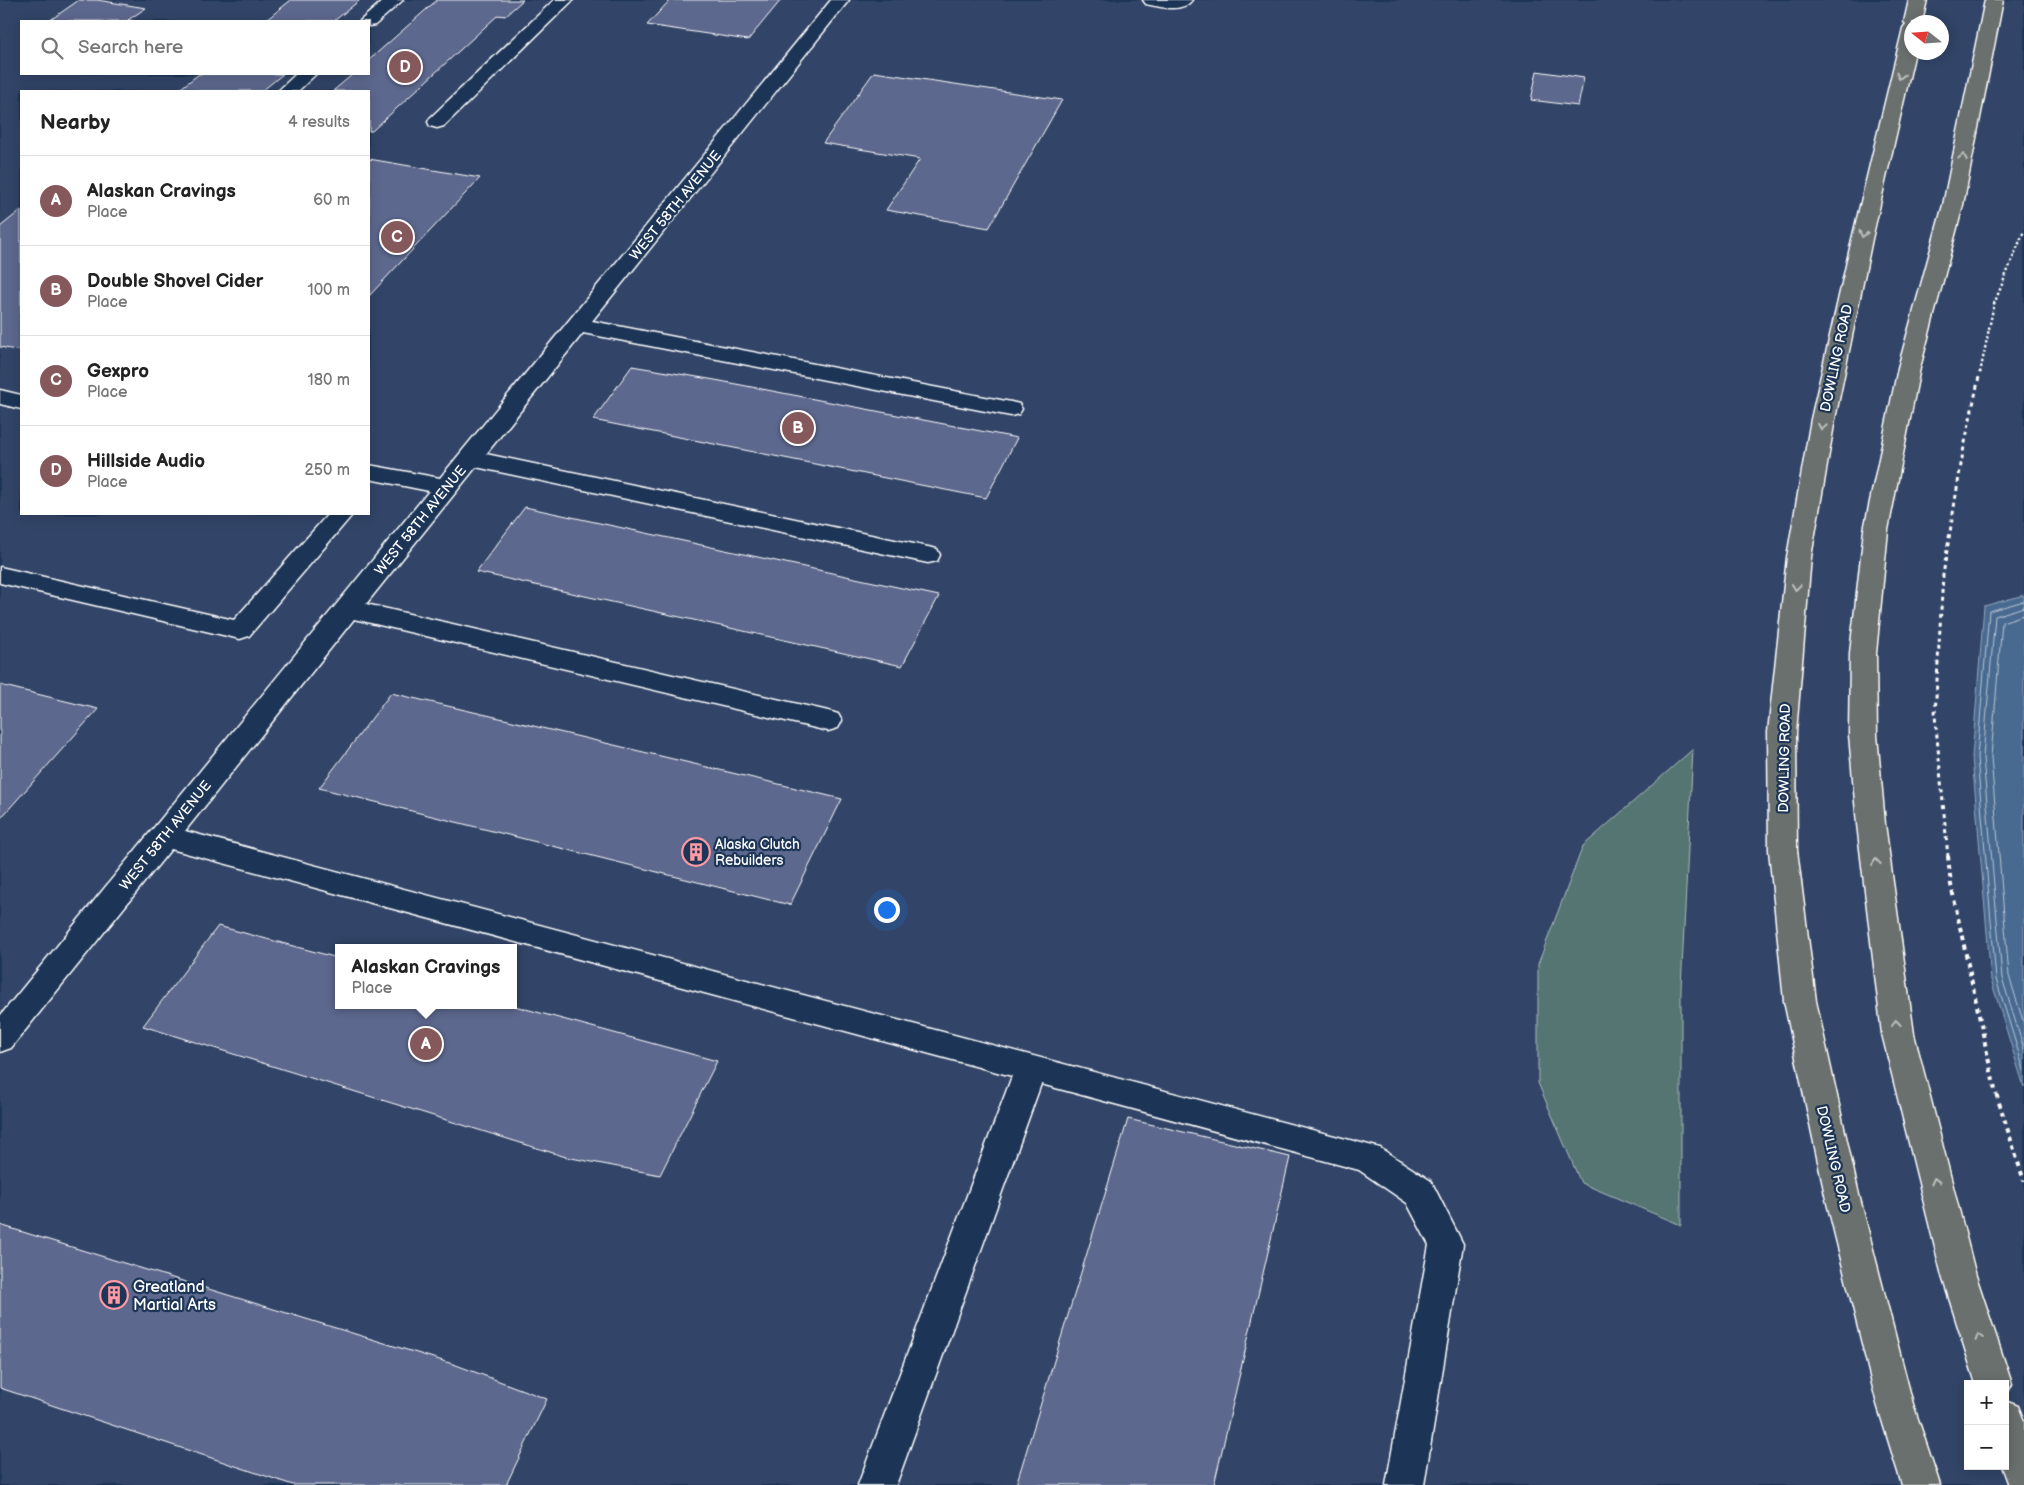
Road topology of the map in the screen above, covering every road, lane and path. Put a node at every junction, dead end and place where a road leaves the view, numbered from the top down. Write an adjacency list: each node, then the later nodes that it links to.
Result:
1 (394, 0): 9 (street)
2 (564, 0): 13 (street)
3 (840, 0): 15 (street, WEST 58TH AVENUE)
4 (1152, 0): 7 (street)
5 (1918, 0): 8 (main road)
6 (1994, 0): 31 (main road, one-way to 6)
7 (1178, 2)
8 (1915, 15)
9 (370, 20)
10 (1904, 60): 36 (main road, DOWLING ROAD, one-way to 36)
11 (306, 75): 12 (street)
12 (288, 90)
13 (437, 122)
14 (2024, 230): 30 (path)
15 (578, 325): 18 (street); 19 (street, WEST 58TH AVENUE)
16 (0, 397): 17 (street)
17 (20, 402)
18 (1011, 409)
19 (470, 458): 21 (street, WEST 58TH AVENUE); 23 (street)
20 (371, 476): 21 (street)
21 (446, 487): 25 (street, WEST 58TH AVENUE)
22 (340, 515): 24 (street)
23 (928, 555)
24 (0, 575)
25 (348, 610): 26 (street); 27 (street, WEST 58TH AVENUE)
26 (828, 721)
27 (164, 836): 28 (street, WEST 58TH AVENUE); 29 (street)
28 (0, 1039)
29 (1031, 1068): 34 (street); 35 (street)
30 (2024, 1181)
31 (1993, 1380)
32 (2007, 1425): 33 (main road)
33 (2024, 1476)
34 (877, 1485)
35 (1406, 1485)
36 (1921, 1485)

